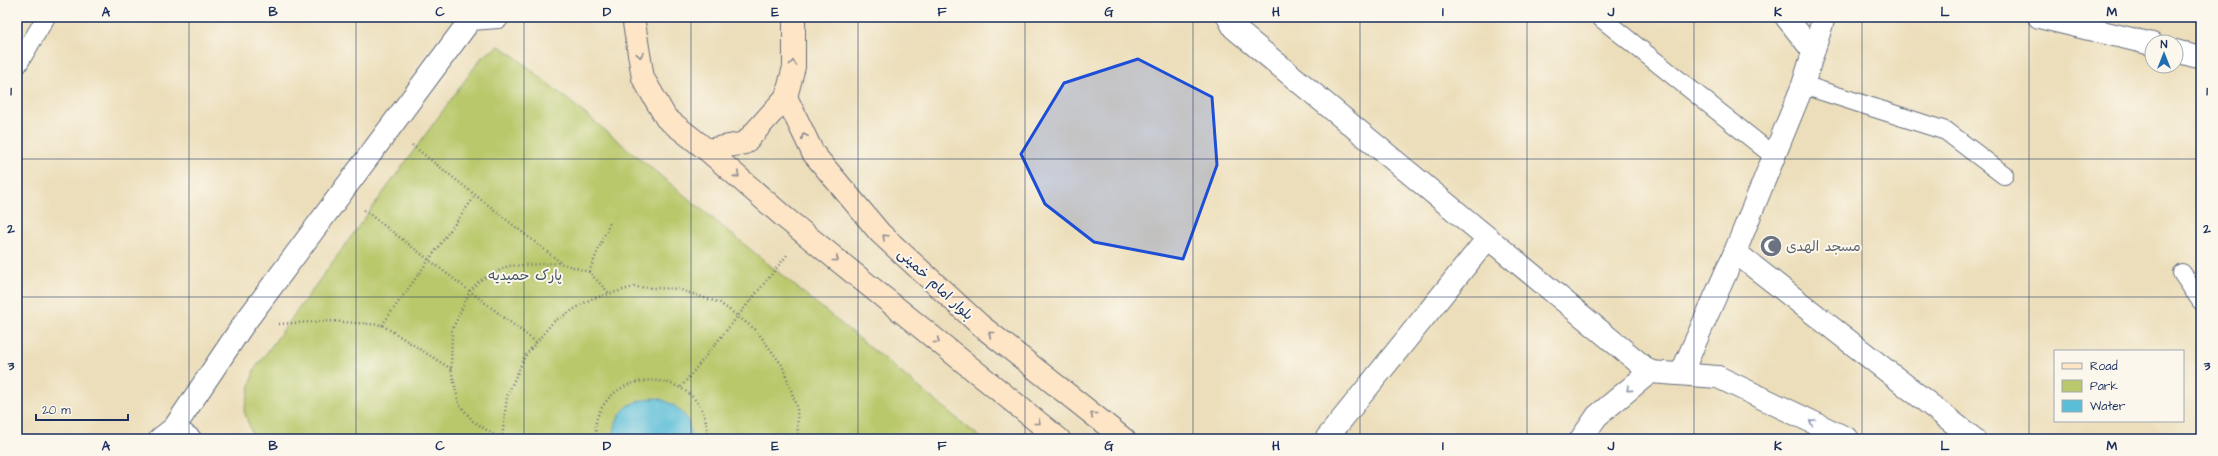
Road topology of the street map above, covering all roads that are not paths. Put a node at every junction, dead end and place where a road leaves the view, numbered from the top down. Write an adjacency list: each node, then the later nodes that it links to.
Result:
1 (46, 17): 14 (lane)
2 (498, 17): 26 (street)
3 (634, 17): 17 (main road, one-way to 17)
4 (794, 17): 16 (main road, one-way to 4)
5 (1228, 17): 20 (street)
6 (1786, 17): 11 (street)
7 (1824, 17): 11 (street)
8 (2039, 17): 10 (street)
9 (1601, 18): 18 (lane)
10 (2144, 42)
11 (1813, 51): 15 (street)
12 (2184, 53): 13 (street)
13 (2201, 58)
14 (17, 66)
15 (1803, 85): 18 (street); 19 (lane)
16 (786, 97): 17 (main road); 28 (main road, بلوار امام خمینی, one-way to 16)
17 (708, 150): 27 (main road, one-way to 27)
18 (1774, 156): 21 (street)
19 (2004, 175)
20 (1488, 238): 24 (street); 29 (street)
21 (1735, 252): 25 (street); 32 (street)
22 (2182, 273): 23 (lane)
23 (2201, 300)
24 (1650, 372): 25 (street); 30 (street, one-way to 30)
25 (1681, 374): 31 (street, one-way to 25)
26 (175, 435)
27 (1059, 439)
28 (1124, 439)
29 (1326, 439)
30 (1581, 439)
31 (1848, 439)
32 (1974, 439)

